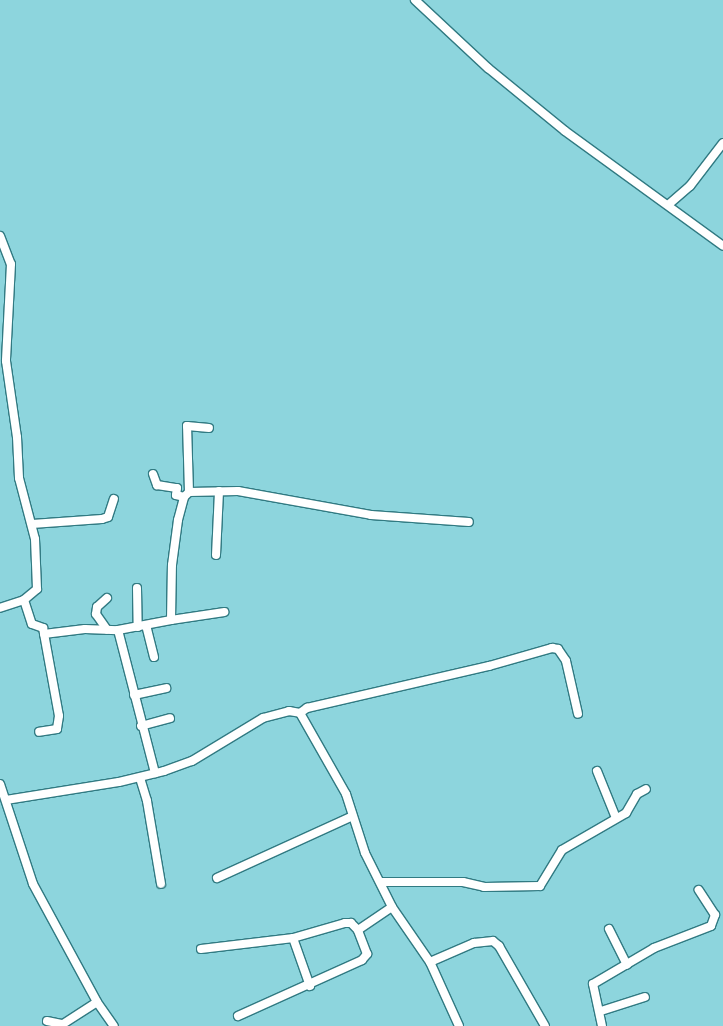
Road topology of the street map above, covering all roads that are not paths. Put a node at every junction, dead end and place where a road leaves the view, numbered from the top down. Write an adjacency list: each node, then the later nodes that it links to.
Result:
1 (415, 0): 3 (street)
2 (723, 143): 3 (street)
3 (668, 205): 5 (street)
4 (0, 236): 7 (street)
5 (723, 246)
6 (0, 309): 7 (street)
7 (9, 309): 8 (street)
8 (3, 362): 15 (street)
9 (209, 428): 12 (street)
10 (153, 474): 12 (street)
11 (219, 491): 12 (street); 14 (street); 16 (street)
12 (187, 494): 22 (street)
13 (114, 499): 15 (street)
14 (469, 522)
15 (32, 524): 19 (street)
16 (216, 556)
17 (137, 588): 23 (street)
18 (107, 598): 24 (street)
19 (24, 600): 20 (street); 26 (street)
20 (0, 608)
21 (224, 612): 22 (street)
22 (172, 620): 23 (street)
23 (142, 626): 25 (street); 27 (street)
24 (108, 630): 25 (street); 26 (street)
25 (118, 630): 29 (street)
26 (44, 634): 34 (street)
27 (154, 657)
28 (166, 688): 29 (street)
29 (134, 695): 33 (street)
30 (300, 713): 31 (street); 36 (street); 41 (street)
31 (578, 714)
32 (170, 718): 33 (street)
33 (141, 726): 36 (street)
34 (39, 732)
35 (597, 772): 42 (street)
36 (155, 774): 37 (street)
37 (140, 778): 40 (street); 45 (street)
38 (0, 784): 40 (street)
39 (646, 789): 42 (street)
40 (4, 802): 56 (street)
41 (353, 816): 43 (street); 44 (street)
42 (616, 818): 44 (street)
43 (217, 878)
44 (381, 882): 47 (street)
45 (161, 884)
46 (699, 890): 53 (street)
47 (392, 907): 49 (street); 52 (street)
48 (610, 929): 53 (street)
49 (358, 930): 50 (street); 54 (street)
50 (293, 938): 51 (street); 54 (street)
51 (200, 949)
52 (430, 962): 61 (street); 62 (street)
53 (627, 965): 57 (street)
54 (310, 986): 58 (street)
55 (645, 996): 57 (street)
56 (97, 1002): 59 (street); 60 (street)
57 (601, 1012): 63 (street)
58 (238, 1016)
59 (47, 1021)
60 (114, 1026)
61 (460, 1026)
62 (545, 1026)
63 (602, 1026)

